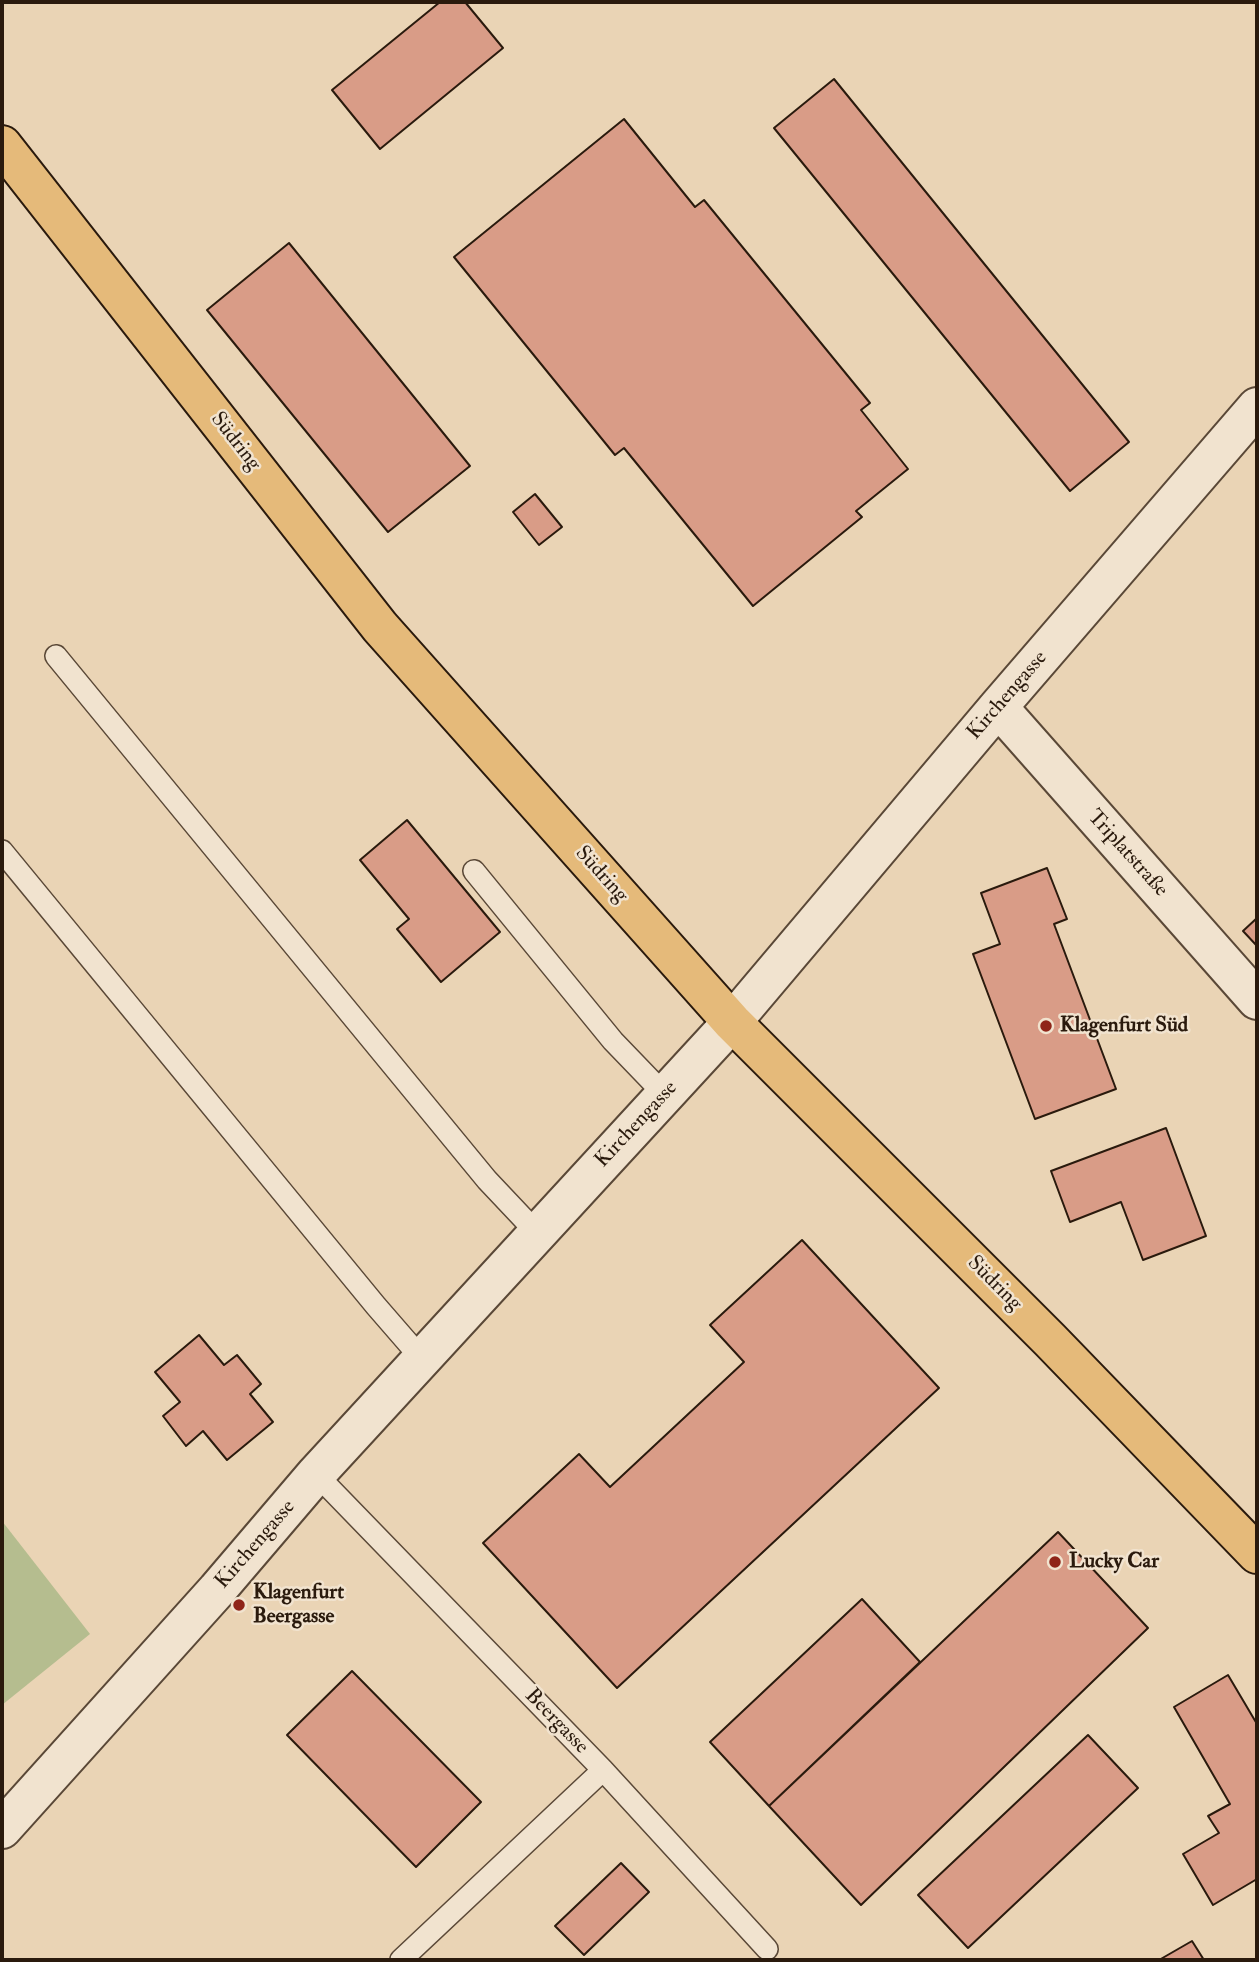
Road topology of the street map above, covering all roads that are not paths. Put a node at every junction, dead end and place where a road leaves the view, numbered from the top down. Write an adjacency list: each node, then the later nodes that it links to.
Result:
1 (2, 145): 8 (main road, Südring)
2 (1257, 407): 4 (street, Kirchengasse)
3 (56, 656): 10 (lane)
4 (998, 707): 7 (street, Triplatstraße); 8 (street, Kirchengasse)
5 (2, 851): 11 (lane)
6 (474, 871): 9 (lane)
7 (1257, 1000)
8 (732, 1022): 9 (street, Kirchengasse); 13 (main road, Südring)
9 (665, 1095): 10 (street, Kirchengasse)
10 (537, 1233): 11 (street, Kirchengasse)
11 (422, 1359): 12 (street, Kirchengasse)
12 (317, 1474): 14 (lane, Beergasse); 15 (street, Kirchengasse)
13 (1257, 1554)
14 (603, 1770): 16 (lane); 17 (lane, Beergasse)
15 (2, 1829)
16 (767, 1949)
17 (401, 1960)

